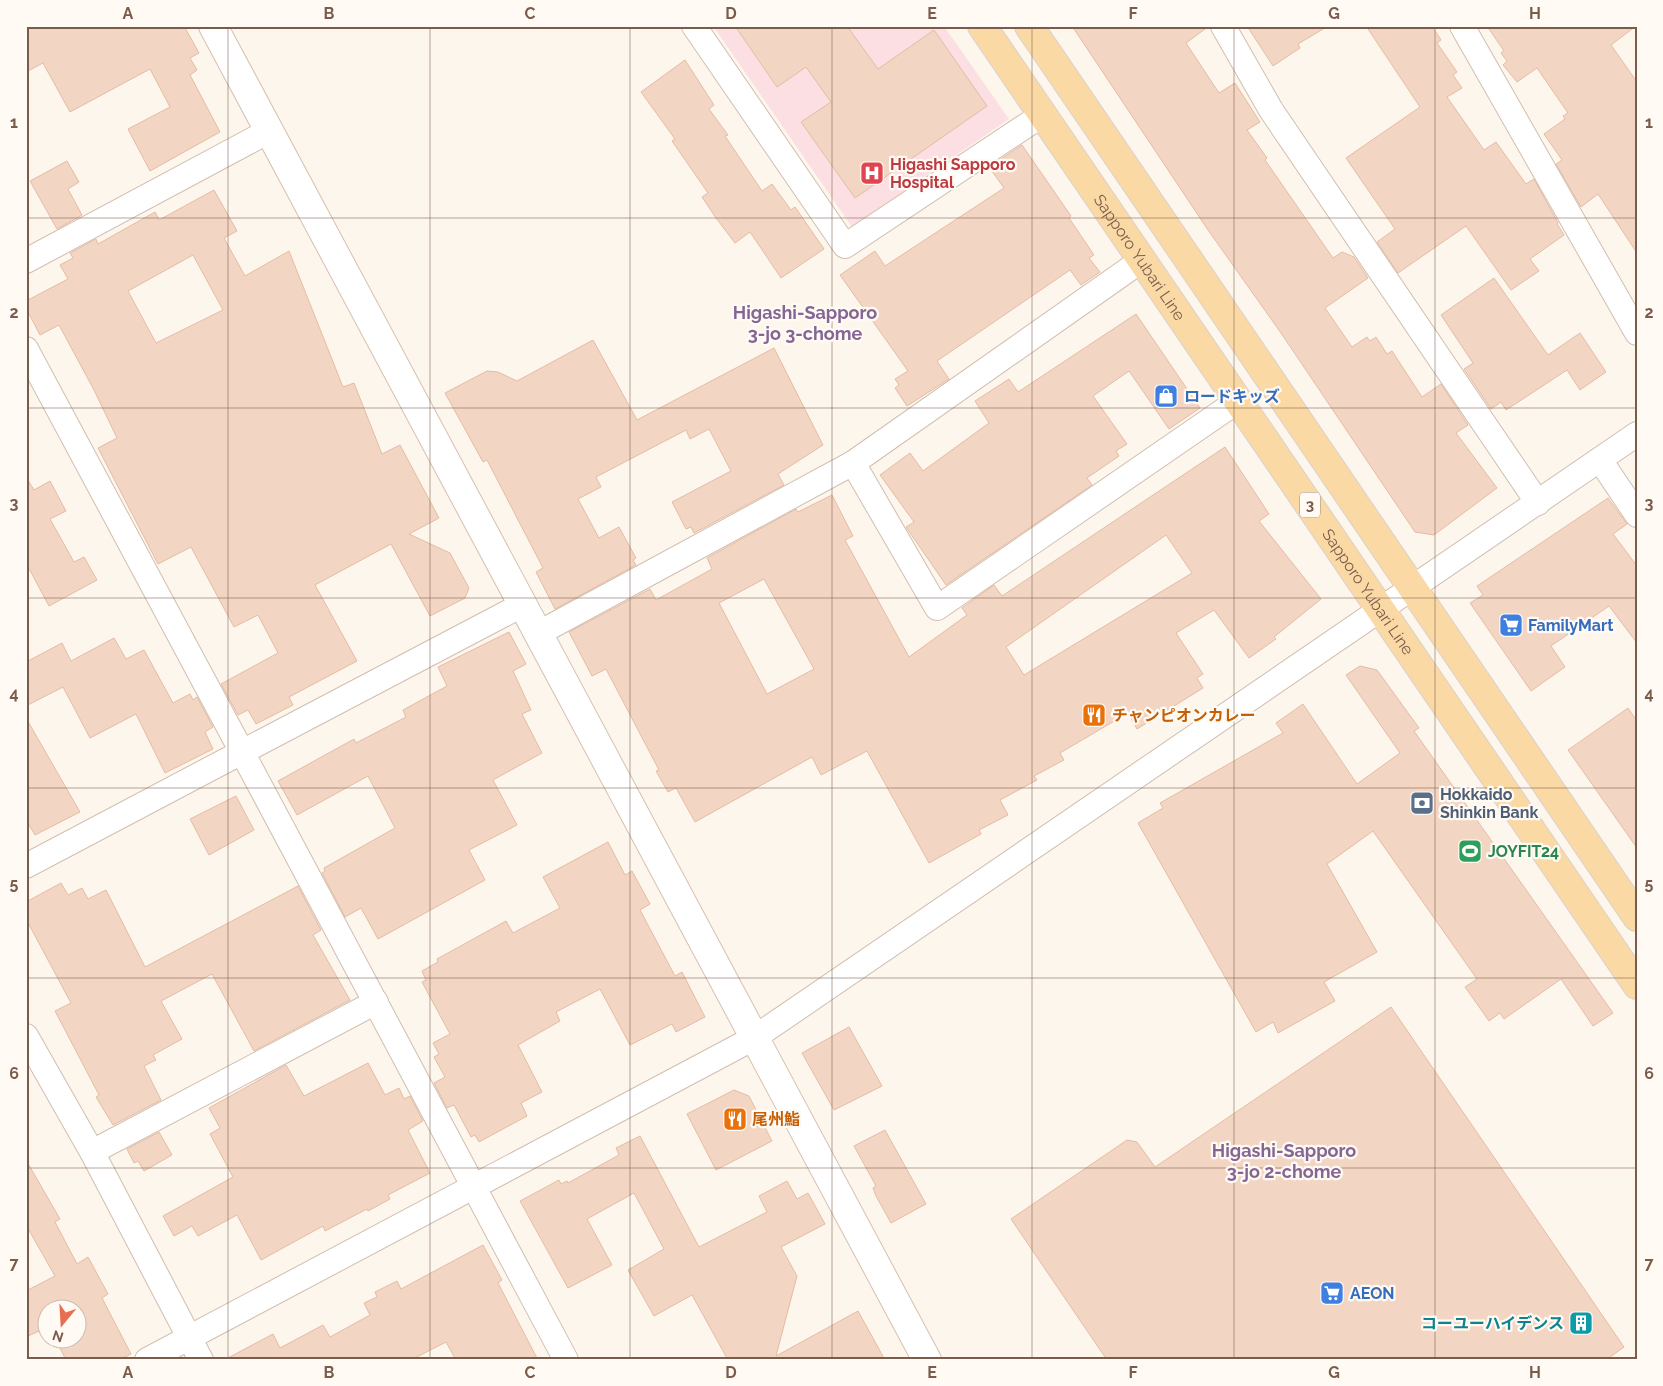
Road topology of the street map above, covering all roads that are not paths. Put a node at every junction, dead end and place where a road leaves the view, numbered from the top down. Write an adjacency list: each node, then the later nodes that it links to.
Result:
1 (213, 26): 8 (street)
2 (694, 26): 7 (street)
3 (982, 26): 7 (main road, Sapporo Yubari Line / 3)
4 (1029, 26): 19 (main road, 3)
5 (1223, 26): 17 (street)
6 (1462, 26): 11 (street)
7 (1042, 114): 9 (main road, Sapporo Yubari Line / 3)
8 (269, 130): 10 (street); 20 (street)
9 (1142, 260): 13 (main road, Sapporo Yubari Line / 3); 16 (street)
10 (26, 261)
11 (1637, 333)
12 (26, 349): 23 (street)
13 (1239, 400): 16 (street); 21 (main road, Sapporo Yubari Line / 3)
14 (1637, 434): 15 (street)
15 (1600, 460): 17 (street); 18 (street)
16 (853, 463): 22 (street)
17 (1538, 503): 19 (street)
18 (1637, 515)
19 (1414, 588): 21 (street); 25 (main road, 3)
20 (522, 605): 22 (street); 23 (street)
21 (1381, 610): 26 (main road, Sapporo Yubari Line / 3); 29 (street)
22 (539, 632): 29 (street)
23 (242, 752): 24 (street); 27 (street)
24 (26, 866)
25 (1637, 917)
26 (1637, 985)
27 (376, 1002): 30 (street); 31 (street)
28 (26, 1036): 30 (street)
29 (754, 1038): 31 (street); 36 (street)
30 (92, 1152): 32 (street)
31 (474, 1186): 32 (street); 35 (street)
32 (189, 1337): 33 (street); 34 (street)
33 (147, 1360)
34 (201, 1360)
35 (566, 1360)
36 (927, 1360)

